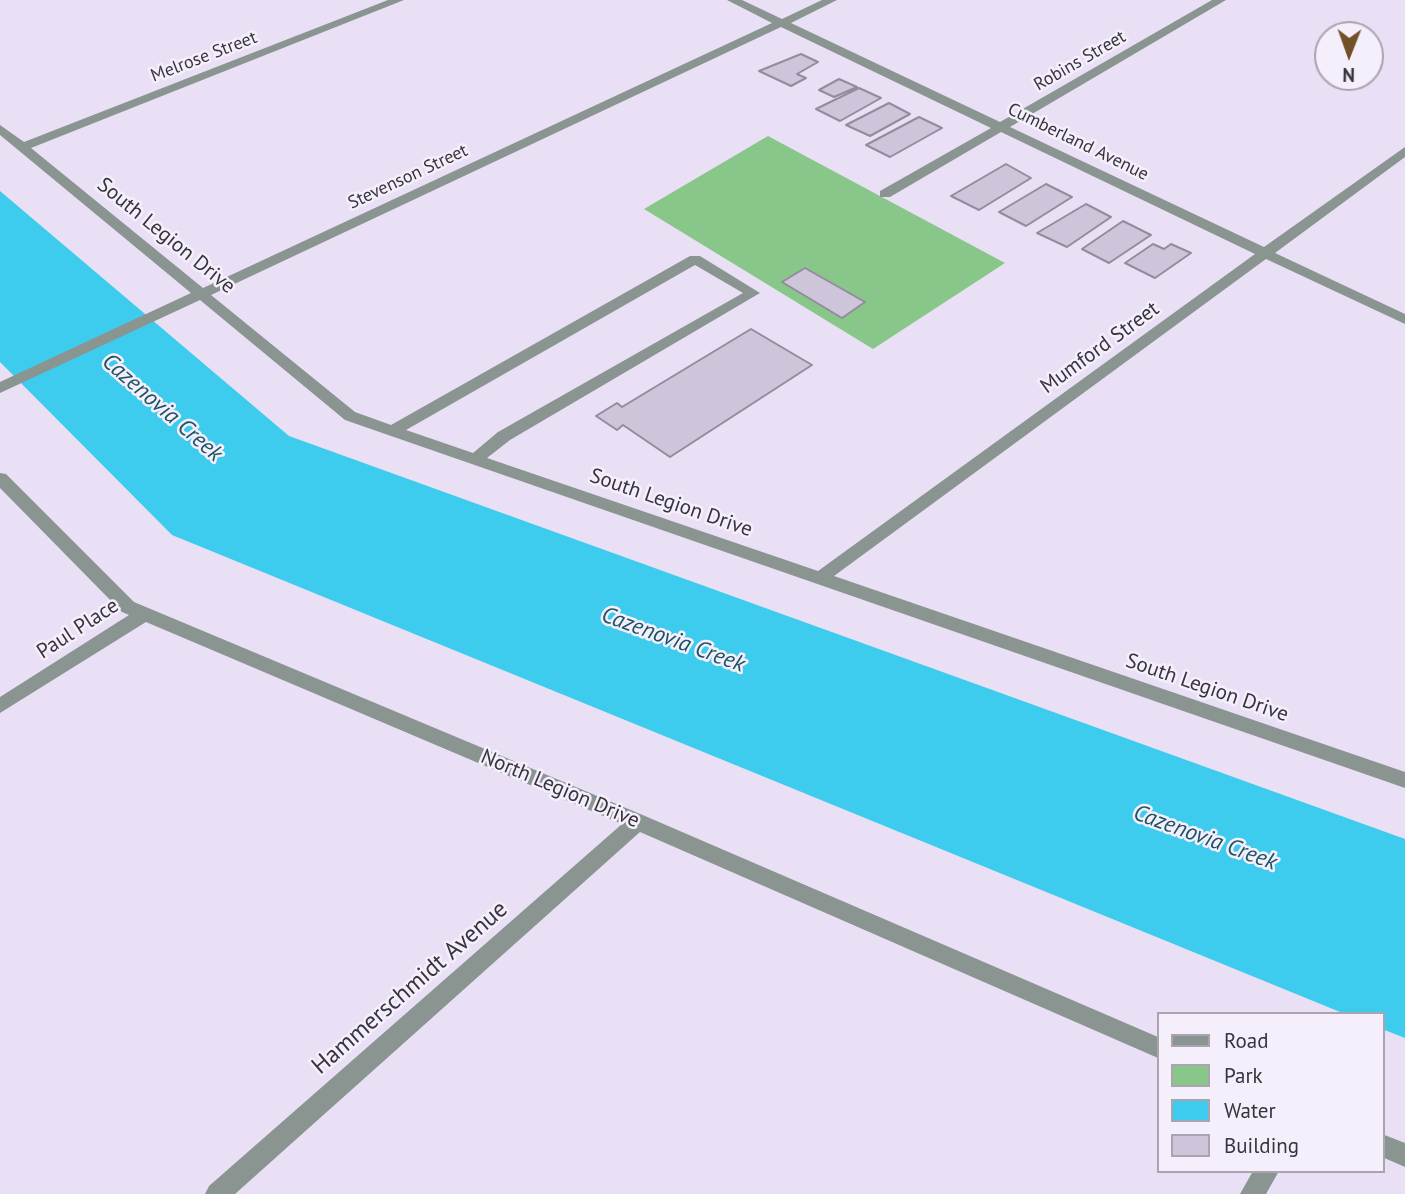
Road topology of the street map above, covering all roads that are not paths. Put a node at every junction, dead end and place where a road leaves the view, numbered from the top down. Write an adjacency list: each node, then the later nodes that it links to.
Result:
1 (398, 0): 8 (street, Melrose Street)
2 (733, 0): 5 (street, Cumberland Avenue)
3 (831, 0): 5 (street, Stevenson Street)
4 (1220, 0): 6 (street, Robins Street)
5 (782, 23): 6 (street, Cumberland Avenue); 12 (street, Stevenson Street)
6 (1002, 127): 10 (street, Robins Street); 11 (street, Cumberland Avenue)
7 (0, 129): 8 (street, South Legion Drive)
8 (22, 147): 12 (street, South Legion Drive)
9 (1405, 151): 11 (street, Mumford Street)
10 (885, 194)
11 (1264, 254): 13 (street, Cumberland Avenue); 18 (street, Mumford Street)
12 (202, 295): 14 (street, Stevenson Street); 15 (street, South Legion Drive)
13 (1405, 320)
14 (0, 388)
15 (392, 431): 16 (street, South Legion Drive); 16 (street)
16 (475, 459): 18 (street, South Legion Drive)
17 (0, 478): 19 (street, North Legion Drive)
18 (820, 578): 21 (street, South Legion Drive)
19 (144, 614): 20 (street, Paul Place); 22 (street, North Legion Drive)
20 (0, 706)
21 (1405, 780)
22 (638, 822): 23 (street, North Legion Drive); 27 (street, Hammerschmidt Avenue)
23 (1156, 1047)
24 (1384, 1146): 25 (street)
25 (1405, 1155)
26 (1266, 1173): 28 (street)
27 (217, 1194)
28 (1252, 1194)

